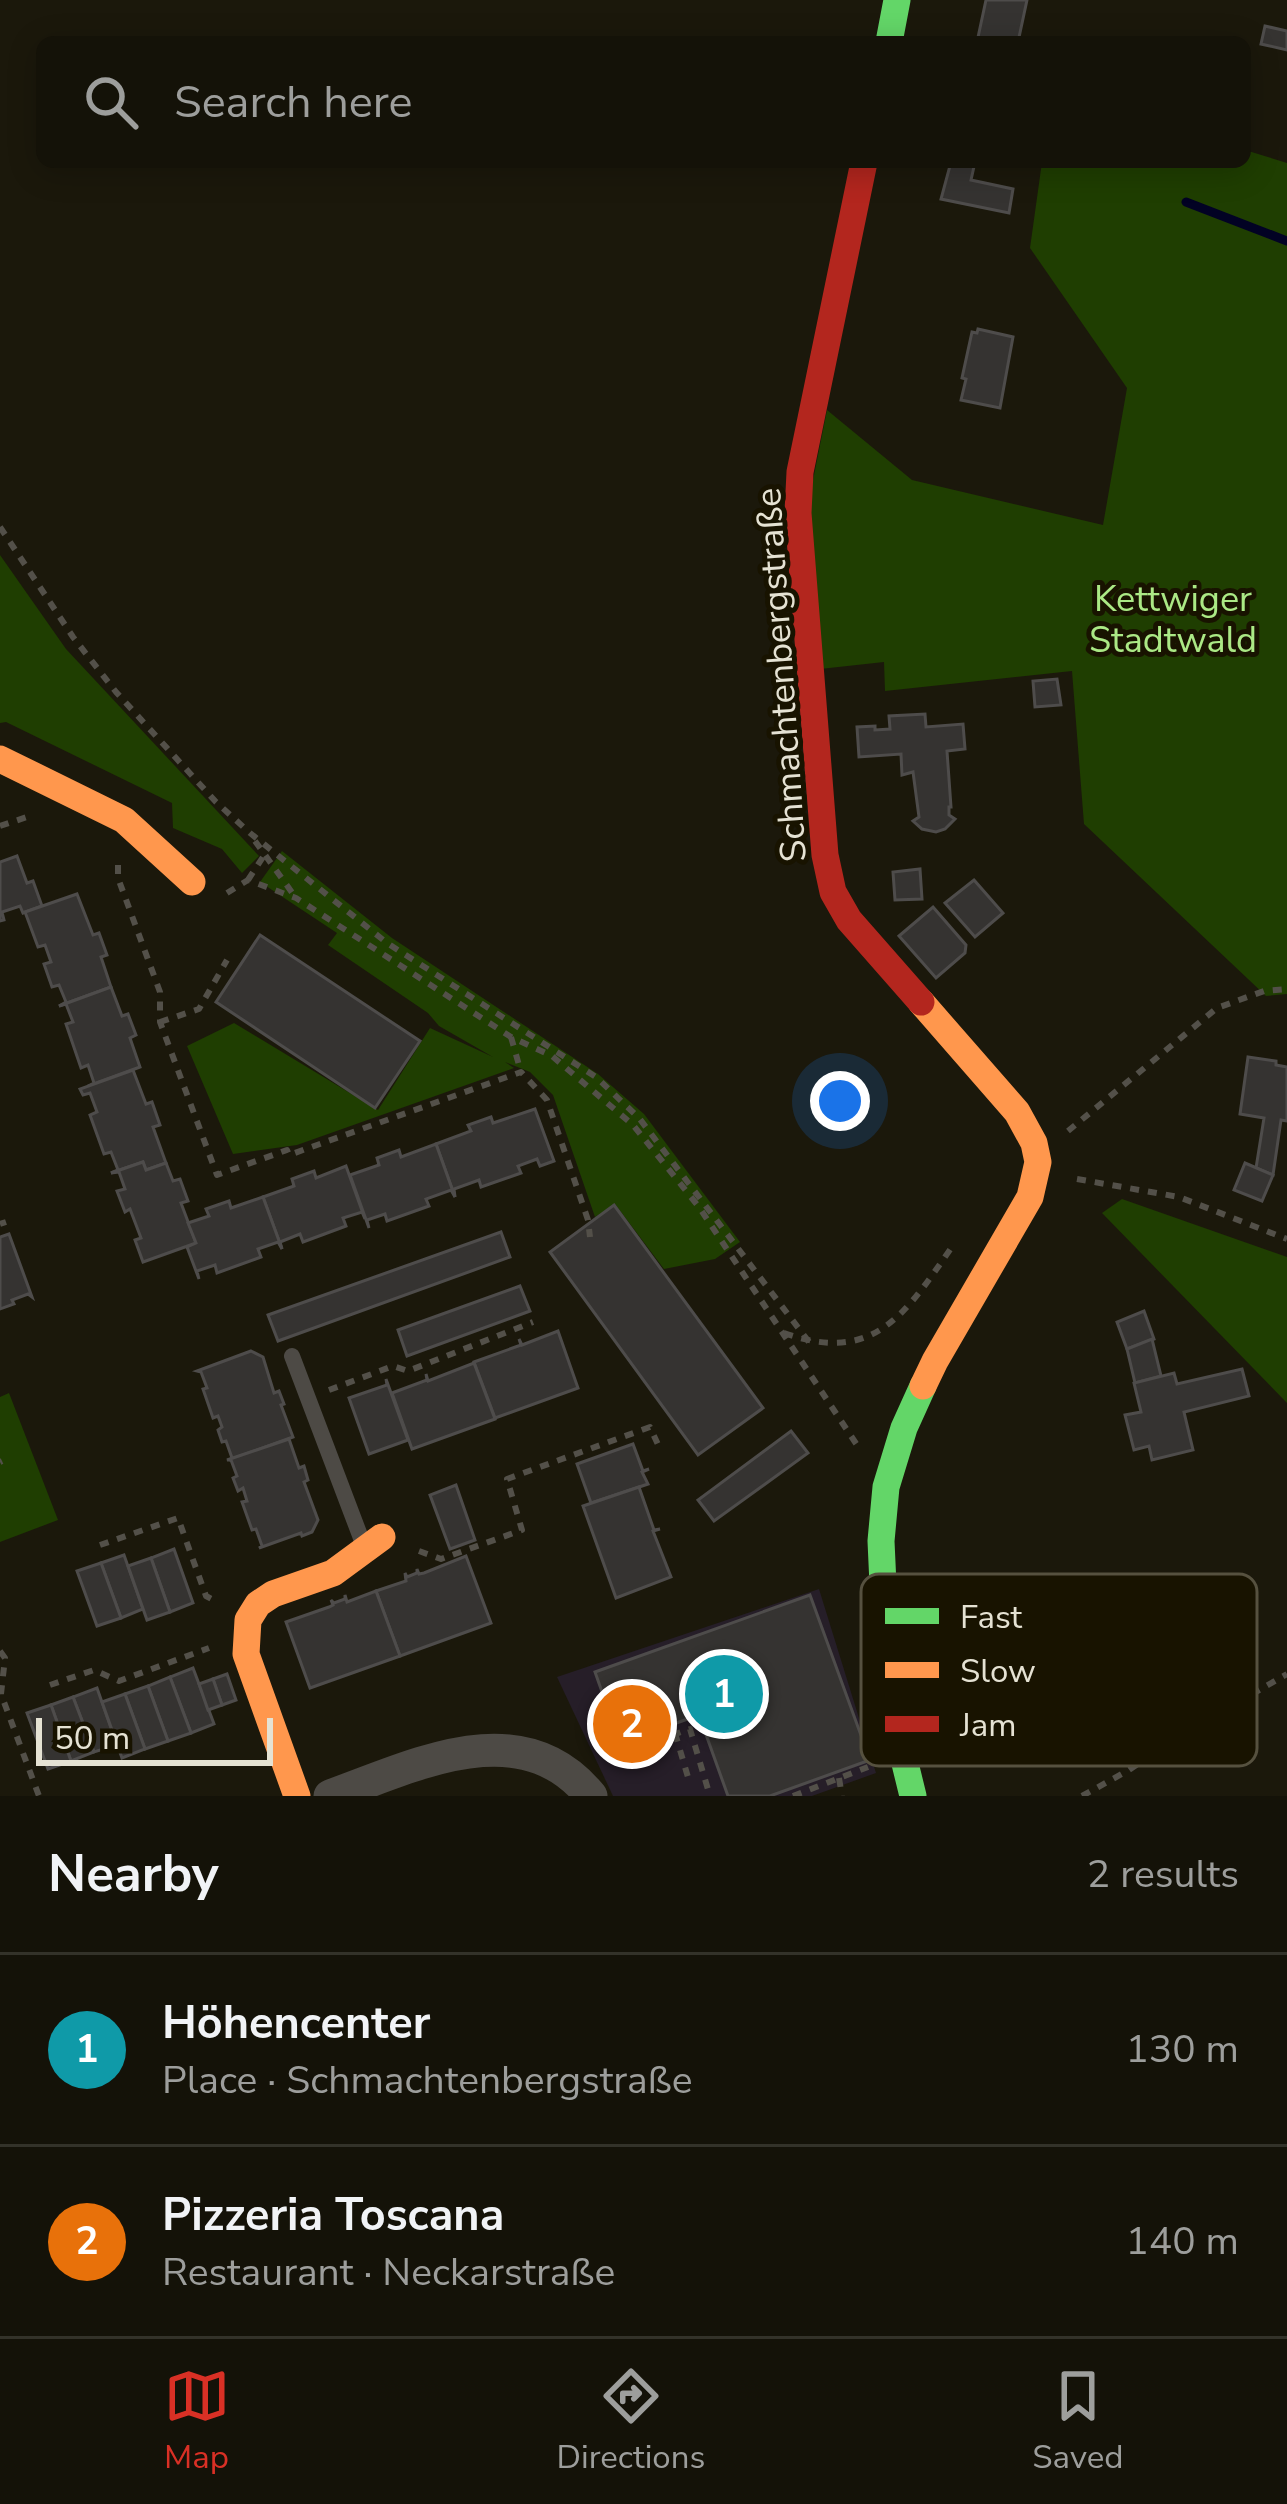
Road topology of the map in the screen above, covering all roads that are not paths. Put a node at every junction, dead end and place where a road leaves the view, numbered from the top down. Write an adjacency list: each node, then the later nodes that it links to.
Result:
1 (898, 0): 2 (street)
2 (890, 36)
3 (863, 168): 8 (street, Schmachtenbergstraße)
4 (0, 759): 5 (street)
5 (192, 882)
6 (292, 1356): 7 (lane)
7 (374, 1544): 10 (street)
8 (882, 1574)
9 (904, 1766): 13 (street, Schmachtenbergstraße)
10 (297, 1796)
11 (330, 1796): 12 (street)
12 (591, 1796)
13 (913, 1796)

